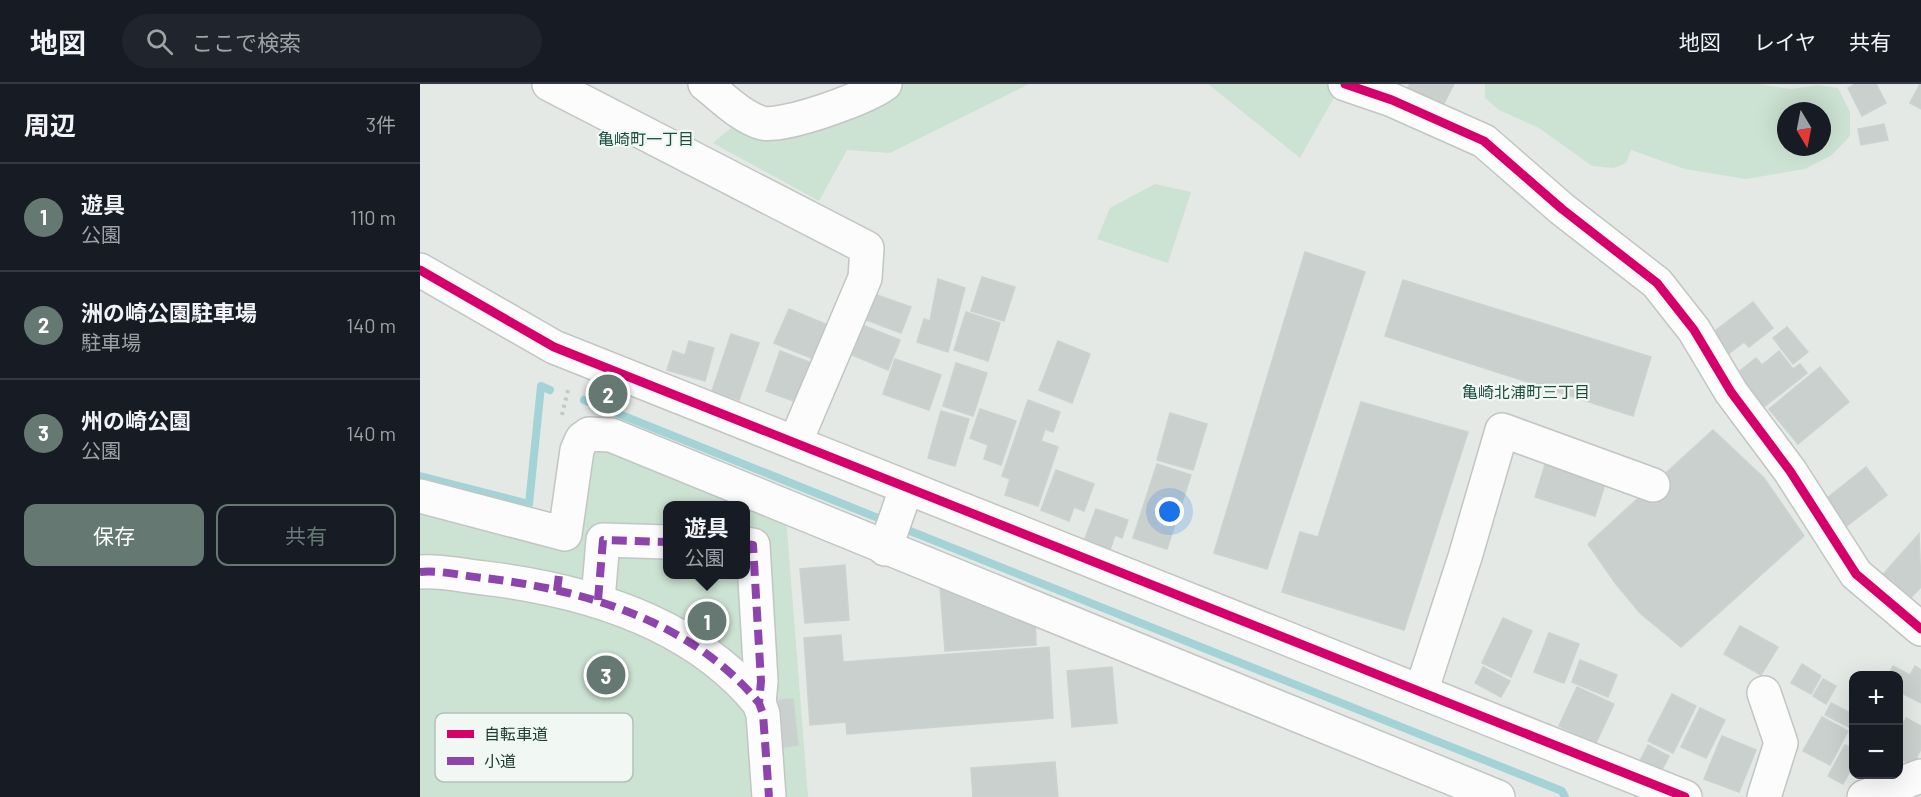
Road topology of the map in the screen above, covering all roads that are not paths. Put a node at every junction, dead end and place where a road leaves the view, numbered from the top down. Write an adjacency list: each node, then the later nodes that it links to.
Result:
1 (549, 84): 6 (street)
2 (705, 84): 3 (street)
3 (885, 84)
4 (1345, 84): 15 (street)
5 (420, 270): 6 (street)
6 (795, 443): 8 (street)
7 (1653, 485): 16 (street)
8 (906, 489): 10 (street); 16 (street)
9 (420, 496): 10 (street)
10 (889, 538): 21 (street)
11 (663, 542): 14 (street)
12 (750, 545): 18 (street)
13 (420, 572): 14 (street)
14 (598, 600): 18 (street)
15 (1921, 629)
16 (1421, 693): 22 (street)
17 (1764, 693): 23 (street)
18 (759, 703): 20 (street)
19 (1921, 776): 24 (street)
20 (769, 797)
21 (1498, 797)
22 (1685, 797)
23 (1764, 797)
24 (1864, 797)

